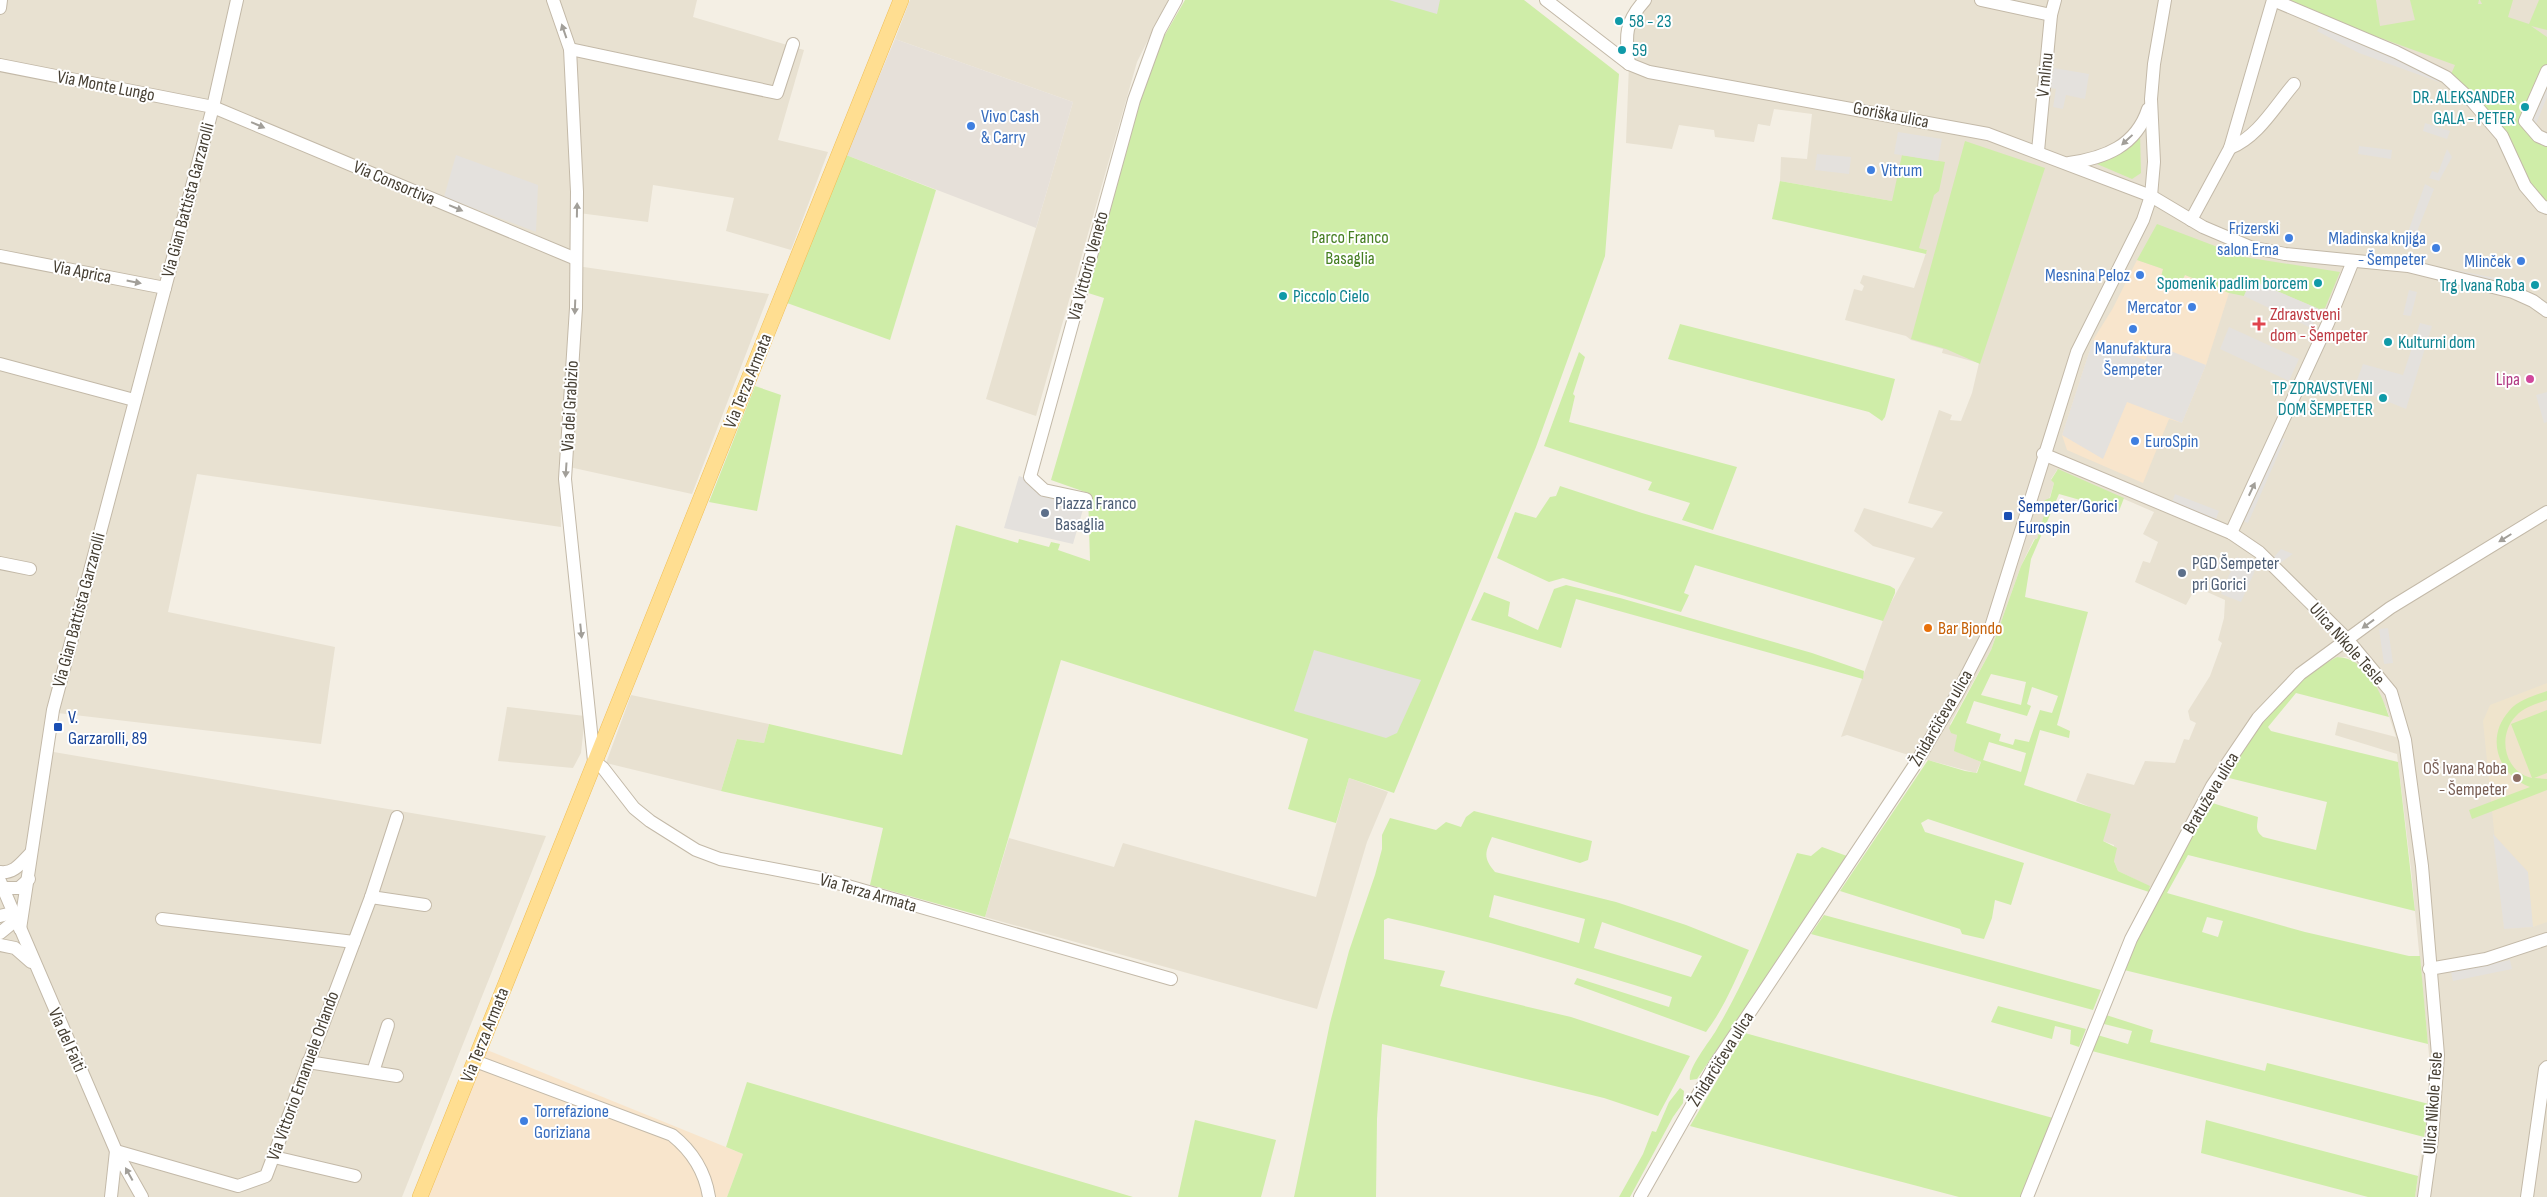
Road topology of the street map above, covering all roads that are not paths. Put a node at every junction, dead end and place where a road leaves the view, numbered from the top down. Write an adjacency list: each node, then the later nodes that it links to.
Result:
1 (1, 0): 11 (street)
2 (237, 0): 20 (street, Via Gian Battista Garzarolli)
3 (553, 0): 14 (street, Via dei Grabizio, one-way to 3)
4 (901, 0): 42 (main road, Via Terza Armata)
5 (1176, 0): 36 (street, Via Vittorio Veneto)
6 (1546, 0): 15 (street)
7 (1645, 0): 15 (street)
8 (1981, 0): 12 (street)
9 (2055, 0): 12 (street, V mlinu)
10 (2165, 0): 19 (street)
11 (0, 8)
12 (2051, 15): 23 (street, V mlinu)
13 (793, 44): 14 (street)
14 (570, 49): 29 (street, Via dei Grabizio, one-way to 14)
15 (1627, 62): 23 (street, Goriška ulica)
16 (0, 65): 20 (street, Via Monte Lungo)
17 (2547, 71): 21 (street)
18 (2294, 84): 22 (street)
19 (2151, 99): 24 (street, one-way to 24); 25 (street, Žnidarčičeva ulica)
20 (212, 107): 29 (street, Via Consortiva, one-way to 29); 31 (street, Via Gian Battista Garzarolli)
21 (2547, 140)
22 (2230, 148): 26 (street); 27 (street)
23 (2038, 151): 24 (street, Goriška ulica)
24 (2067, 163): 25 (street, Goriška ulica)
25 (2151, 196): 27 (street, Goriška ulica); 35 (street, Žnidarčičeva ulica)
26 (2547, 208)
27 (2191, 220): 30 (street, Goriška ulica)
28 (0, 256): 31 (street, Via Aprica, one-way to 31)
29 (576, 259): 42 (street, Via dei Grabizio, one-way to 42)
30 (2353, 261): 32 (street, Goriška ulica); 38 (street, one-way to 30)
31 (165, 288): 34 (street, Via Gian Battista Garzarolli)
32 (2547, 310)
33 (0, 364): 34 (street)
34 (134, 400): 44 (street, Via Gian Battista Garzarolli)
35 (2044, 454): 38 (street, Ulica Nikole Tesle); 72 (street, Žnidarčičeva ulica)
36 (1086, 499)
37 (2547, 512): 41 (street, Bratuževa ulica, one-way to 41)
38 (2231, 533): 41 (street, Ulica Nikole Tesle)
39 (0, 563): 40 (street)
40 (30, 569)
41 (2347, 640): 57 (street, Ulica Nikole Tesle); 73 (street, Bratuževa ulica)
42 (594, 761): 58 (street, Via Terza Armata); 60 (main road, Via Terza Armata)
43 (397, 817): 47 (street, Via Vittorio Emanuele Orlando)
44 (30, 853): 45 (street, Via Gian Battista Garzarolli); 46 (street)
45 (28, 879): 46 (street); 51 (street, Via Gian Battista Garzarolli)
46 (2, 881): 51 (street, Via del Faiti)
47 (371, 897): 48 (street); 54 (street, Via Vittorio Emanuele Orlando)
48 (424, 905)
49 (0, 916): 51 (street)
50 (162, 919): 54 (street)
51 (18, 924): 52 (street); 56 (street, Via del Faiti)
52 (0, 933)
53 (2547, 938): 57 (street)
54 (354, 942): 61 (street, Via Vittorio Emanuele Orlando)
55 (0, 945): 56 (street)
56 (36, 968): 65 (street, Via del Faiti)
57 (2429, 969): 74 (street, Ulica Nikole Tesle)
58 (1171, 979)
59 (388, 1025): 63 (street)
60 (475, 1061): 70 (main road, Via Terza Armata); 71 (street)
61 (308, 1062): 63 (street); 66 (street, Via Vittorio Emanuele Orlando)
62 (2547, 1067): 75 (street)
63 (372, 1072): 64 (street)
64 (397, 1076)
65 (116, 1151): 66 (street, Via Vittorio Emanuele Orlando); 68 (street); 69 (street, Via del Faiti, one-way to 65)
66 (274, 1158): 67 (street)
67 (356, 1176)
68 (111, 1197)
69 (142, 1197)
70 (420, 1197)
71 (709, 1197)
72 (1640, 1197)
73 (2027, 1197)
74 (2424, 1197)
75 (2527, 1197)

